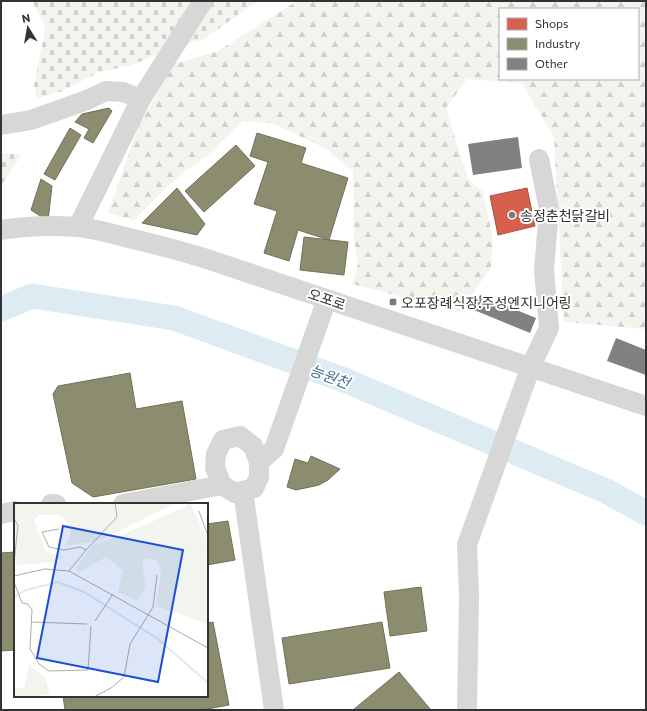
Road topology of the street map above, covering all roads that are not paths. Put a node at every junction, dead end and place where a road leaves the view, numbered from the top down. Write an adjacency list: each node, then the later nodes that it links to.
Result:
1 (203, 1): 2 (street)
2 (141, 99): 3 (street); 5 (street)
3 (1, 125)
4 (539, 159): 8 (street)
5 (78, 227): 6 (street, 오포로); 7 (street, 오포로)
6 (1, 230)
7 (327, 299): 8 (street, 오포로); 10 (street)
8 (531, 366): 9 (street, 오포로); 17 (street)
9 (646, 406)
10 (259, 462): 11 (street); 12 (street)
11 (222, 485): 12 (street); 13 (street)
12 (243, 491): 16 (street)
13 (129, 503)
14 (14, 511): 15 (street)
15 (1, 514)
16 (274, 710)
17 (466, 710)

